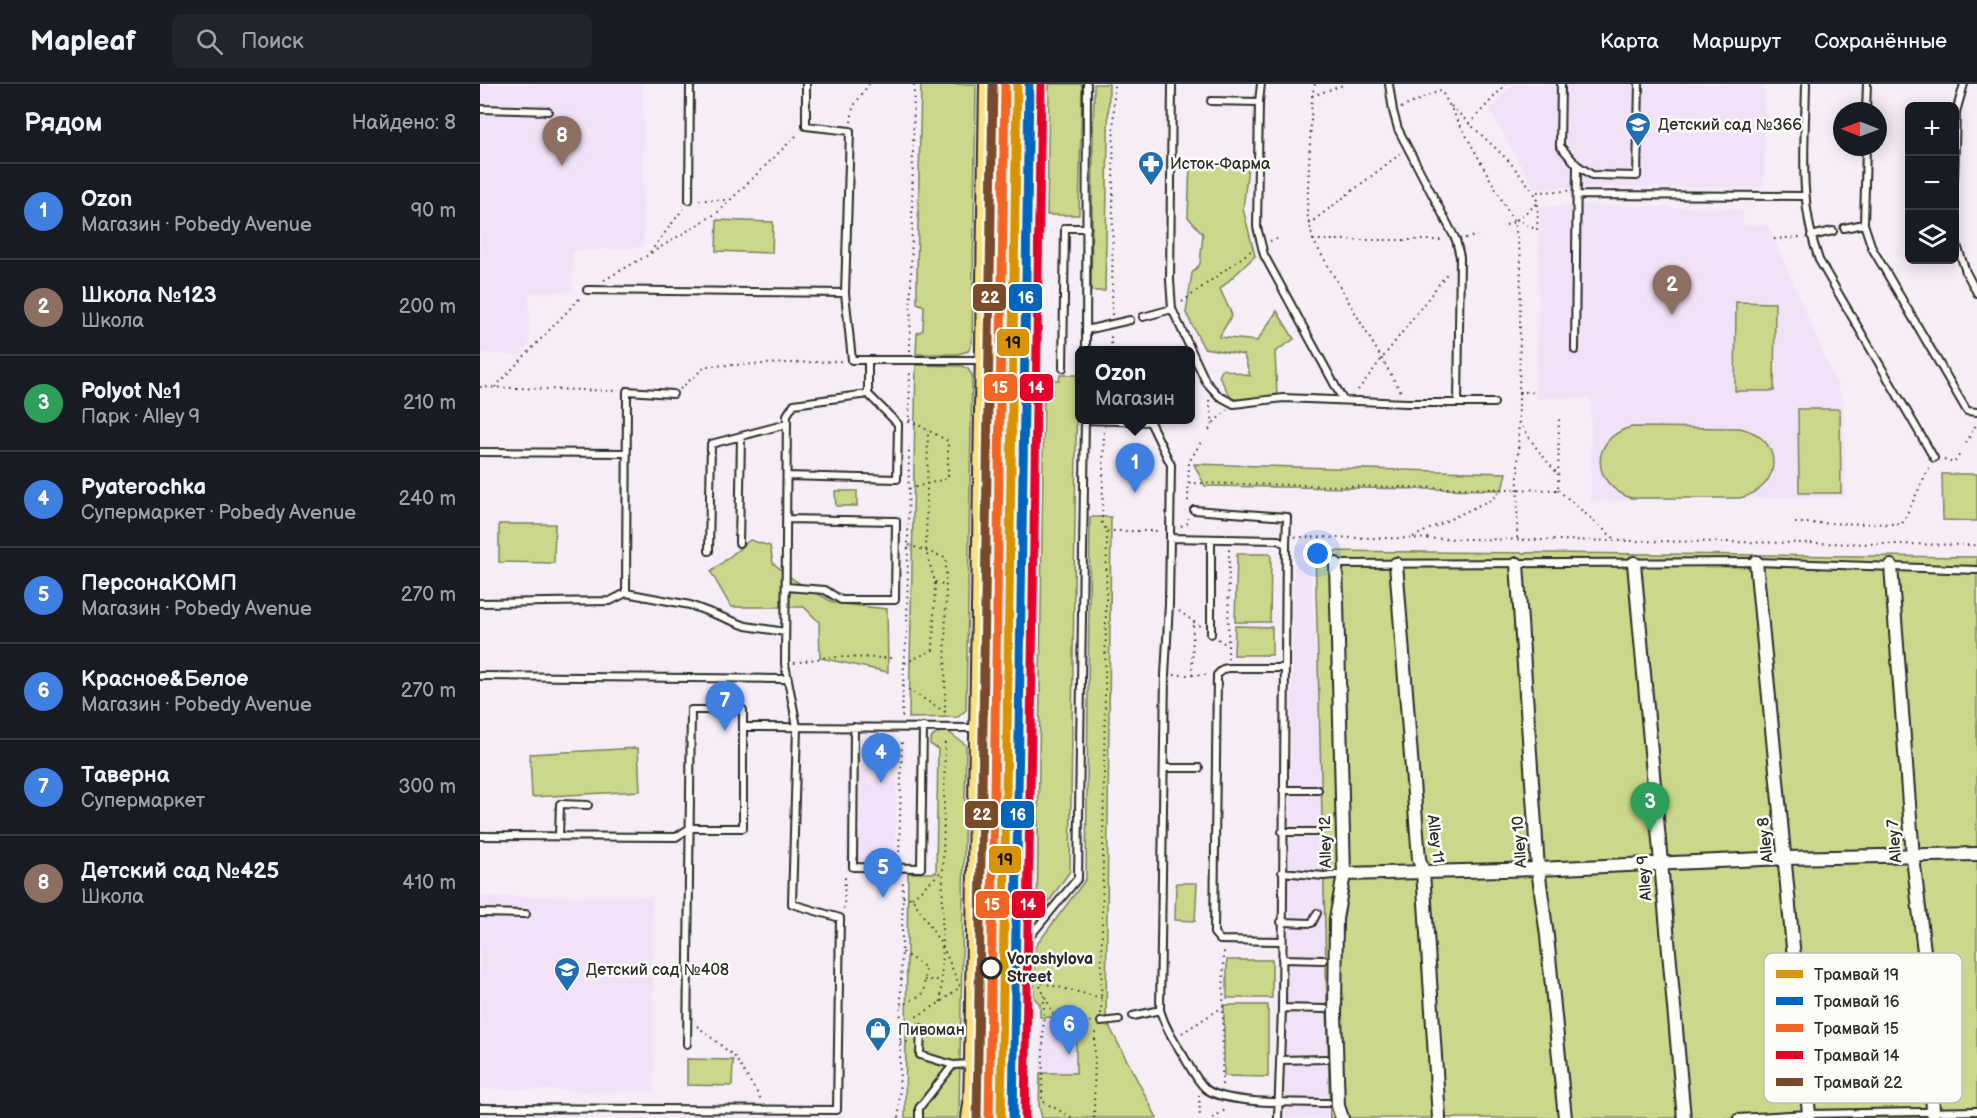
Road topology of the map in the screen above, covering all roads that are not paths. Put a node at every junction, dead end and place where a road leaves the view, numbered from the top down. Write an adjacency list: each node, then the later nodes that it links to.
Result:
1 (690, 84): 24 (lane)
2 (806, 84): 32 (lane)
3 (989, 84): 43 (main road)
4 (1035, 84): 109 (main road)
5 (1087, 84): 26 (lane)
6 (1172, 84): 34 (lane)
7 (1261, 84): 15 (lane)
8 (1389, 84): 48 (lane)
9 (1560, 84): 21 (lane)
10 (1639, 84): 21 (lane)
11 (1806, 84): 23 (lane)
12 (1867, 84): 16 (lane)
13 (1964, 84): 20 (lane)
14 (1211, 101): 15 (lane)
15 (1259, 102): 47 (lane)
16 (1866, 102)
17 (480, 110): 18 (lane)
18 (548, 111)
19 (1866, 156): 25 (lane)
20 (1955, 156)
21 (1576, 165): 22 (lane)
22 (1577, 195): 23 (lane); 40 (lane)
23 (1804, 196): 29 (lane)
24 (689, 200)
25 (1864, 224): 27 (lane); 50 (lane)
26 (1087, 228): 37 (lane); 44 (lane)
27 (1844, 228)
28 (1833, 231): 29 (lane)
29 (1810, 236): 57 (lane)
30 (1959, 251): 33 (lane)
31 (587, 290): 32 (lane)
32 (845, 293): 42 (lane)
33 (1977, 293)
34 (1172, 309): 35 (lane); 39 (lane)
35 (1143, 316)
36 (1130, 320): 37 (lane)
37 (1086, 330): 38 (lane)
38 (1086, 346)
39 (1189, 346)
40 (1575, 350)
41 (1195, 358): 47 (lane)
42 (868, 360): 43 (lane); 46 (lane)
43 (985, 360): 85 (main road)
44 (1064, 368)
45 (673, 394): 56 (lane)
46 (868, 394): 51 (lane); 58 (lane)
47 (1342, 400): 48 (lane)
48 (1458, 402): 49 (lane)
49 (1494, 403)
50 (1977, 411)
51 (787, 424): 54 (lane); 58 (lane)
52 (1085, 424): 109 (lane)
53 (1150, 424): 61 (lane)
54 (741, 437): 64 (lane); 65 (lane)
55 (480, 452): 56 (lane)
56 (626, 453): 74 (lane)
57 (1934, 458)
58 (787, 476): 60 (lane)
59 (1194, 510): 63 (lane)
60 (787, 519): 73 (lane); 73 (lane)
61 (1170, 538): 62 (lane); 86 (lane)
62 (1211, 539): 63 (lane); 77 (lane)
63 (1286, 540): 78 (lane)
64 (739, 543)
65 (709, 551)
66 (1756, 562): 67 (lane); 71 (lane); 98 (street, Alley 8)
67 (1635, 563): 70 (lane); 99 (street, Alley 9)
68 (1336, 564): 69 (lane); 103 (street, Alley 12)
69 (1395, 564): 70 (lane); 102 (street, Alley 11)
70 (1517, 564): 100 (street, Alley 10)
71 (1891, 566): 72 (lane); 97 (street, Alley 7)
72 (1977, 570)
73 (786, 587): 76 (lane)
74 (626, 593): 75 (lane); 76 (lane)
75 (480, 603)
76 (785, 632): 80 (lane)
77 (1211, 634)
78 (1285, 668): 88 (lane); 108 (lane)
79 (480, 676): 80 (lane)
80 (786, 679): 82 (lane)
81 (743, 727): 82 (lane); 91 (lane); 91 (lane)
82 (797, 727): 83 (lane); 130 (lane)
83 (855, 727): 84 (lane); 84 (lane)
84 (923, 727): 85 (lane)
85 (979, 728): 124 (main road)
86 (1165, 768): 87 (lane); 116 (lane)
87 (1199, 768)
88 (1283, 790): 89 (lane); 92 (lane)
89 (1318, 790)
90 (588, 805): 95 (lane)
91 (690, 828): 95 (lane); 121 (lane)
92 (1282, 832): 93 (lane); 101 (lane)
93 (1316, 832)
94 (480, 836): 95 (lane)
95 (559, 836)
96 (1977, 854): 97 (street)
97 (1913, 857): 98 (street); 111 (street, Alley 7)
98 (1785, 858): 99 (street); 110 (street, Alley 8)
99 (1660, 864): 100 (street); 141 (street, Alley 9)
100 (1538, 869): 102 (street); 140 (street, Alley 10)
101 (1282, 872): 103 (lane); 107 (lane)
102 (1423, 872): 103 (street); 139 (street, Alley 11)
103 (1344, 874): 138 (street, Alley 12)
104 (480, 913): 106 (lane)
105 (1317, 913): 107 (lane)
106 (526, 914)
107 (1281, 922): 108 (lane)
108 (1282, 941): 112 (lane)
109 (1022, 946): 136 (main road)
110 (1794, 953)
111 (1924, 953)
112 (1282, 959): 113 (lane); 114 (lane)
113 (1324, 960)
114 (1282, 1008): 115 (lane); 123 (lane)
115 (1325, 1009)
116 (1160, 1010): 117 (lane); 126 (lane)
117 (1133, 1016)
118 (1119, 1020): 119 (lane)
119 (1101, 1022)
120 (921, 1028): 125 (lane)
121 (687, 1044)
122 (1326, 1059): 123 (lane)
123 (1280, 1060): 126 (lane)
124 (974, 1064): 125 (lane); 135 (main road)
125 (953, 1065): 134 (lane)
126 (1278, 1102): 127 (lane); 137 (lane)
127 (1328, 1103)
128 (1808, 1103): 133 (street, Alley 8)
129 (1933, 1103): 132 (street, Alley 7)
130 (480, 1108)
131 (1977, 1111): 132 (lane)
132 (1933, 1112): 133 (lane)
133 (1809, 1114): 142 (lane)
134 (919, 1118)
135 (970, 1118)
136 (1020, 1118)
137 (1278, 1118)
138 (1342, 1118)
139 (1439, 1118)
140 (1565, 1118)
141 (1684, 1118)
142 (1737, 1118)

